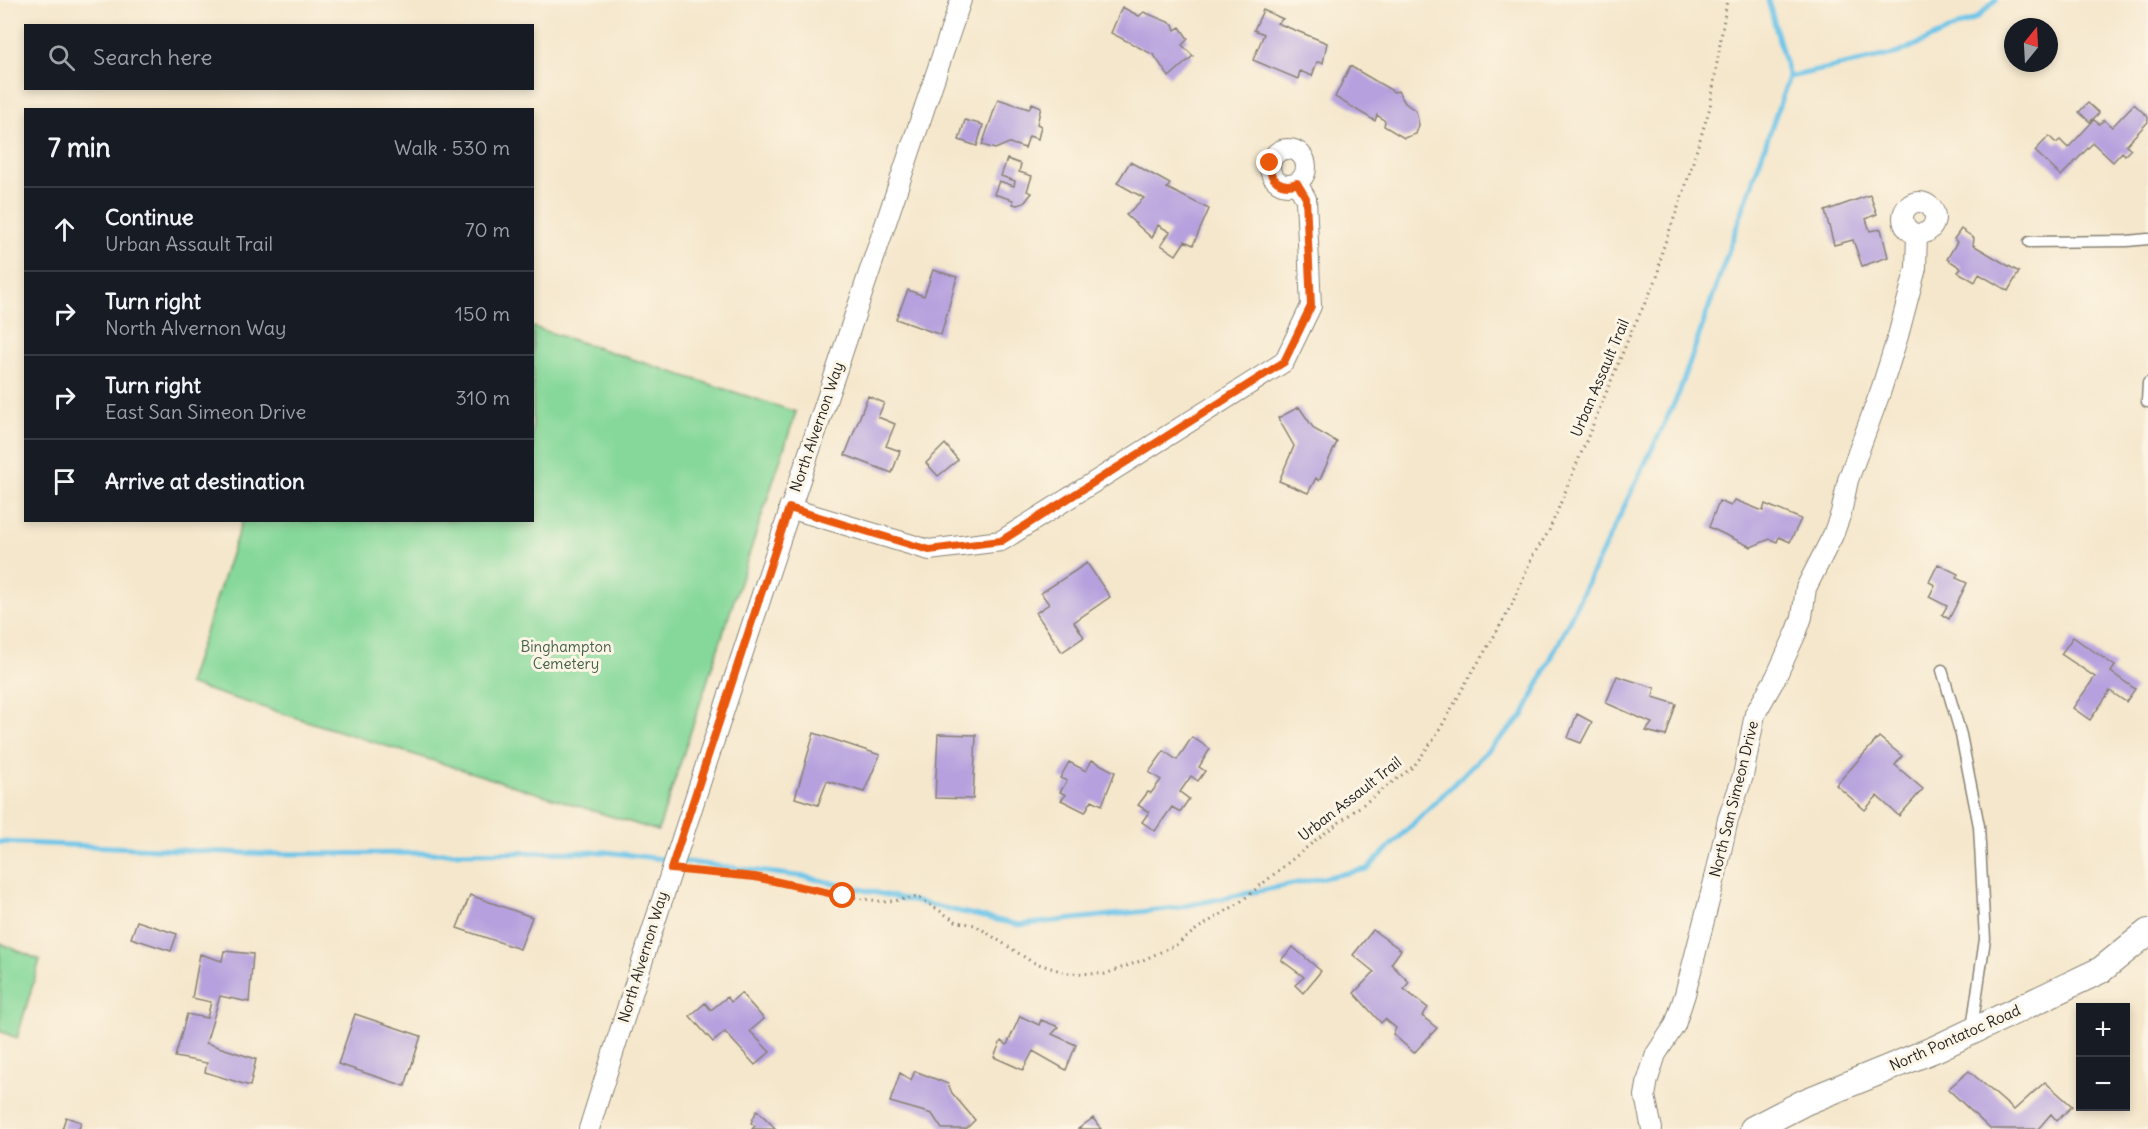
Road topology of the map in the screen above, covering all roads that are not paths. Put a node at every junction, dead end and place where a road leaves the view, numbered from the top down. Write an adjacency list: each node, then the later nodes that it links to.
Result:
1 (961, 0): 8 (street, North Alvernon Way)
2 (1297, 183): 8 (street)
3 (1917, 234): 13 (street, North San Simeon Drive)
4 (2148, 239): 5 (lane)
5 (2030, 242)
6 (2148, 383): 7 (lane)
7 (2147, 402)
8 (789, 508): 12 (street, North Alvernon Way)
9 (1942, 670): 11 (lane)
10 (2148, 932): 11 (street, North Pontatoc Road)
11 (1972, 1032): 14 (street, North Pontatoc Road)
12 (589, 1129)
13 (1652, 1129)
14 (1753, 1129)

